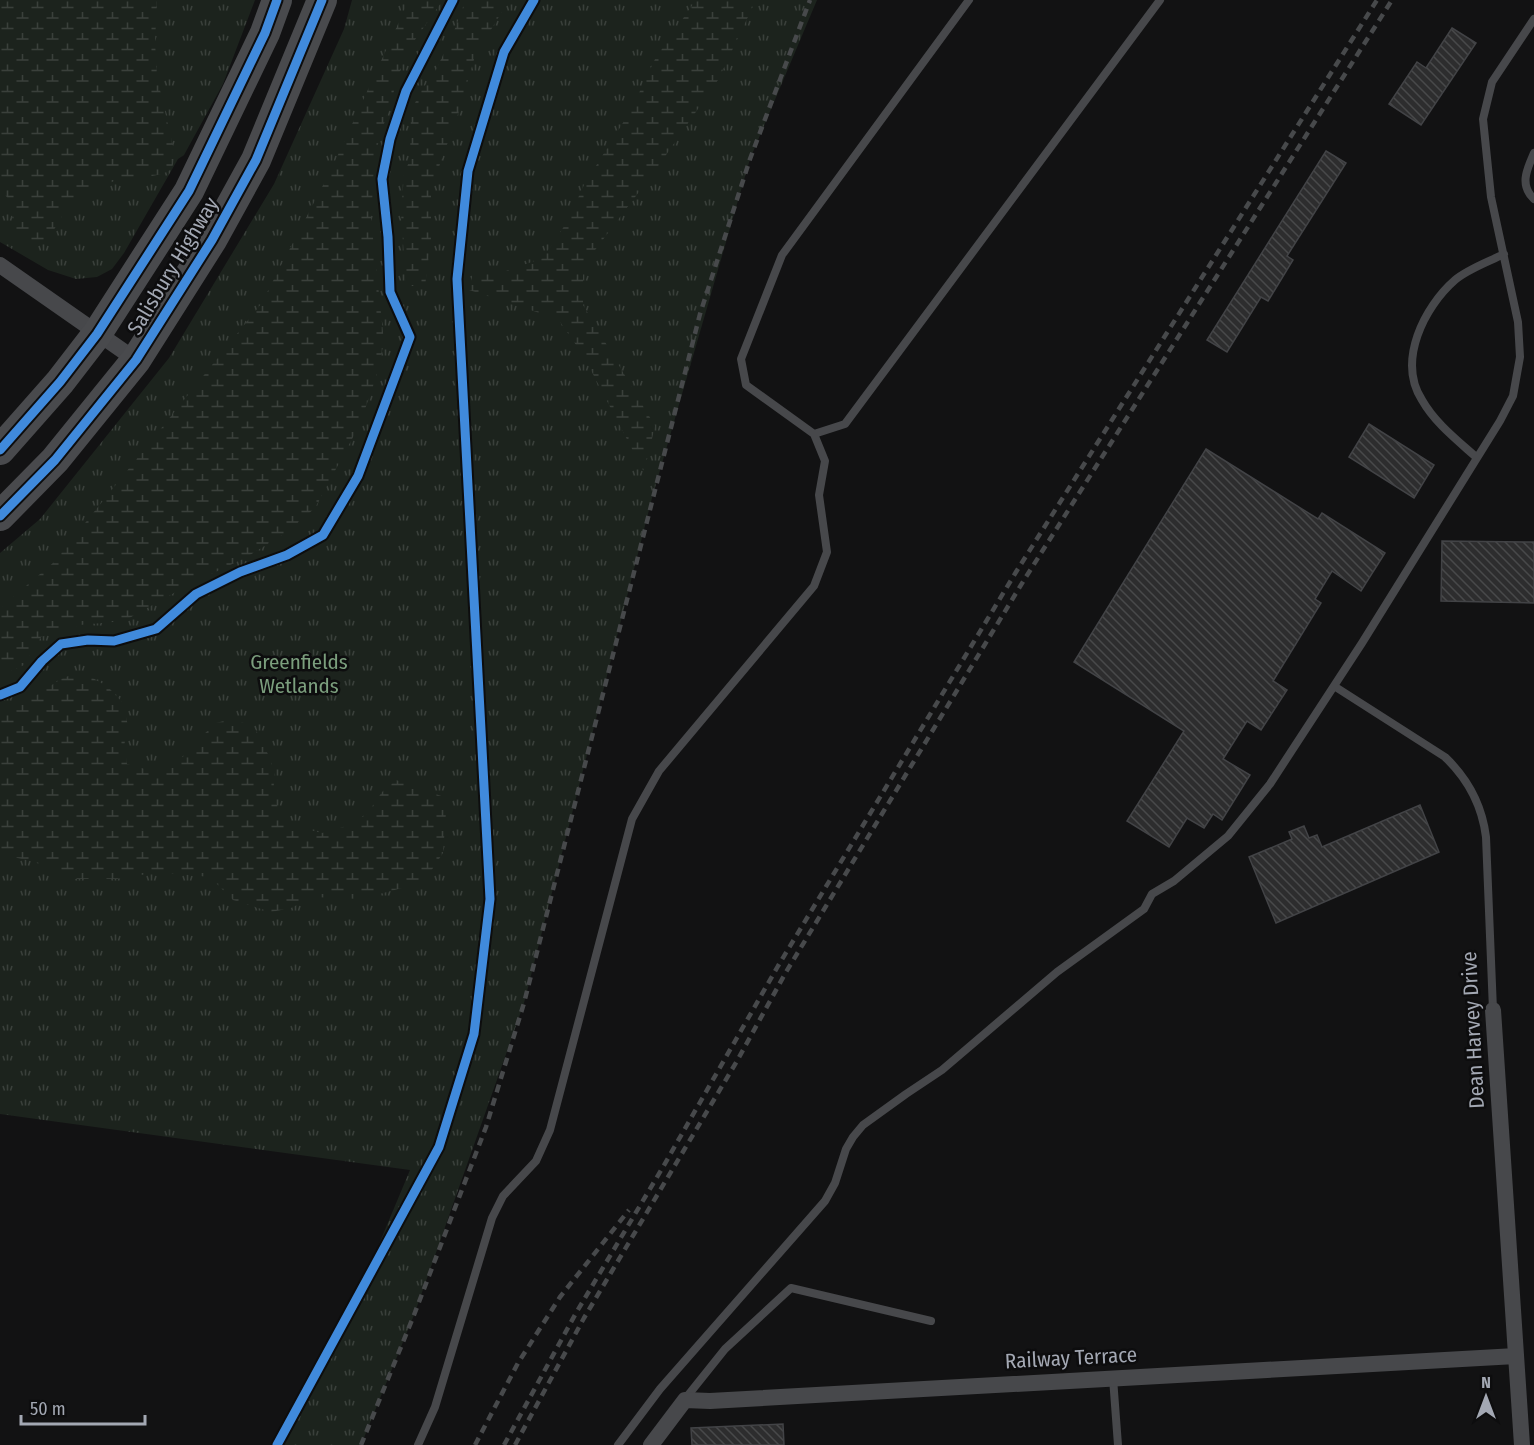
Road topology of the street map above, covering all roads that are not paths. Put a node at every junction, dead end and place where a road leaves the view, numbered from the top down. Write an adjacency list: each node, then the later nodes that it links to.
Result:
1 (277, 0): 10 (highway, Salisbury Highway)
2 (322, 0): 11 (highway, Salisbury Highway)
3 (969, 0): 12 (lane)
4 (1160, 0): 12 (lane)
5 (1534, 19): 8 (lane)
6 (1534, 153): 7 (lane)
7 (1534, 199)
8 (1504, 254): 14 (lane); 14 (lane)
9 (0, 265): 10 (street)
10 (98, 334): 11 (street); 13 (highway, Salisbury Highway)
11 (136, 360): 15 (highway, Salisbury Highway)
12 (814, 434): 22 (lane)
13 (0, 450)
14 (1476, 457): 16 (lane)
15 (0, 516)
16 (1334, 686): 17 (lane, Dean Harvey Drive); 23 (lane)
17 (1493, 1010): 19 (street, Dean Harvey Drive)
18 (931, 1320): 21 (lane)
19 (1516, 1356): 20 (street, Railway Terrace); 26 (street, Dean Harvey Drive)
20 (1113, 1378): 21 (street, Railway Terrace); 25 (lane)
21 (685, 1400): 24 (street)
22 (418, 1445)
23 (618, 1445)
24 (651, 1445)
25 (1118, 1445)
26 (1522, 1445)

